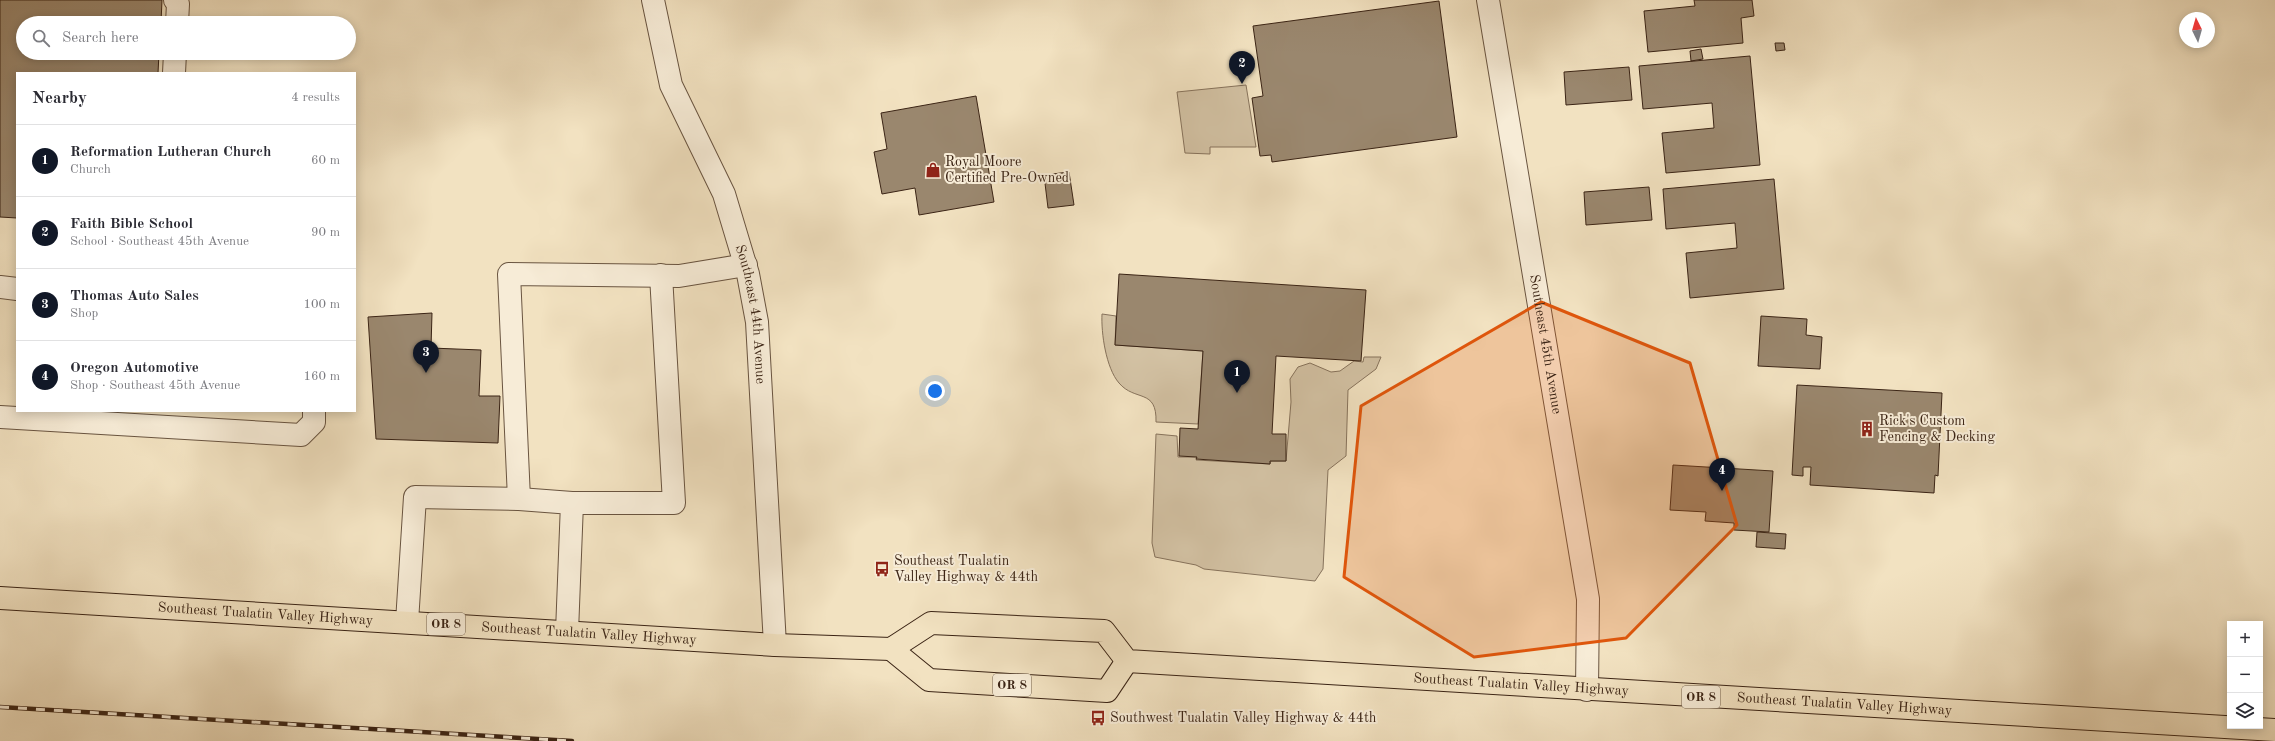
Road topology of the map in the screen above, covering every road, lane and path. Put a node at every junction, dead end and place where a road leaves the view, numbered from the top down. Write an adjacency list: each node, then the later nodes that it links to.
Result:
1 (176, 0): 4 (street)
2 (653, 0): 7 (street, Southeast 44th Avenue)
3 (1488, 0): 21 (street, Southeast 45th Avenue)
4 (177, 16)
5 (175, 60): 6 (street)
6 (174, 72)
7 (746, 265): 8 (street); 18 (street, Southeast 44th Avenue)
8 (661, 275): 13 (street); 14 (street)
9 (0, 287): 10 (street)
10 (16, 289)
11 (314, 412): 12 (street)
12 (0, 417)
13 (519, 499): 14 (street); 16 (street)
14 (572, 503): 17 (street)
15 (0, 598): 16 (main road, Southeast Tualatin Valley Highway / OR 8)
16 (407, 622): 17 (main road, Southeast Tualatin Valley Highway / OR 8)
17 (567, 632): 18 (main road, Southeast Tualatin Valley Highway / OR 8)
18 (775, 644): 19 (main road, Southeast Tualatin Valley Highway / OR 8)
19 (891, 649): 20 (main road); 20 (main road, OR 8)
20 (1127, 661): 21 (main road, Southeast Tualatin Valley Highway / OR 8)
21 (1587, 690): 22 (main road, Southeast Tualatin Valley Highway / OR 8)
22 (2275, 730)

